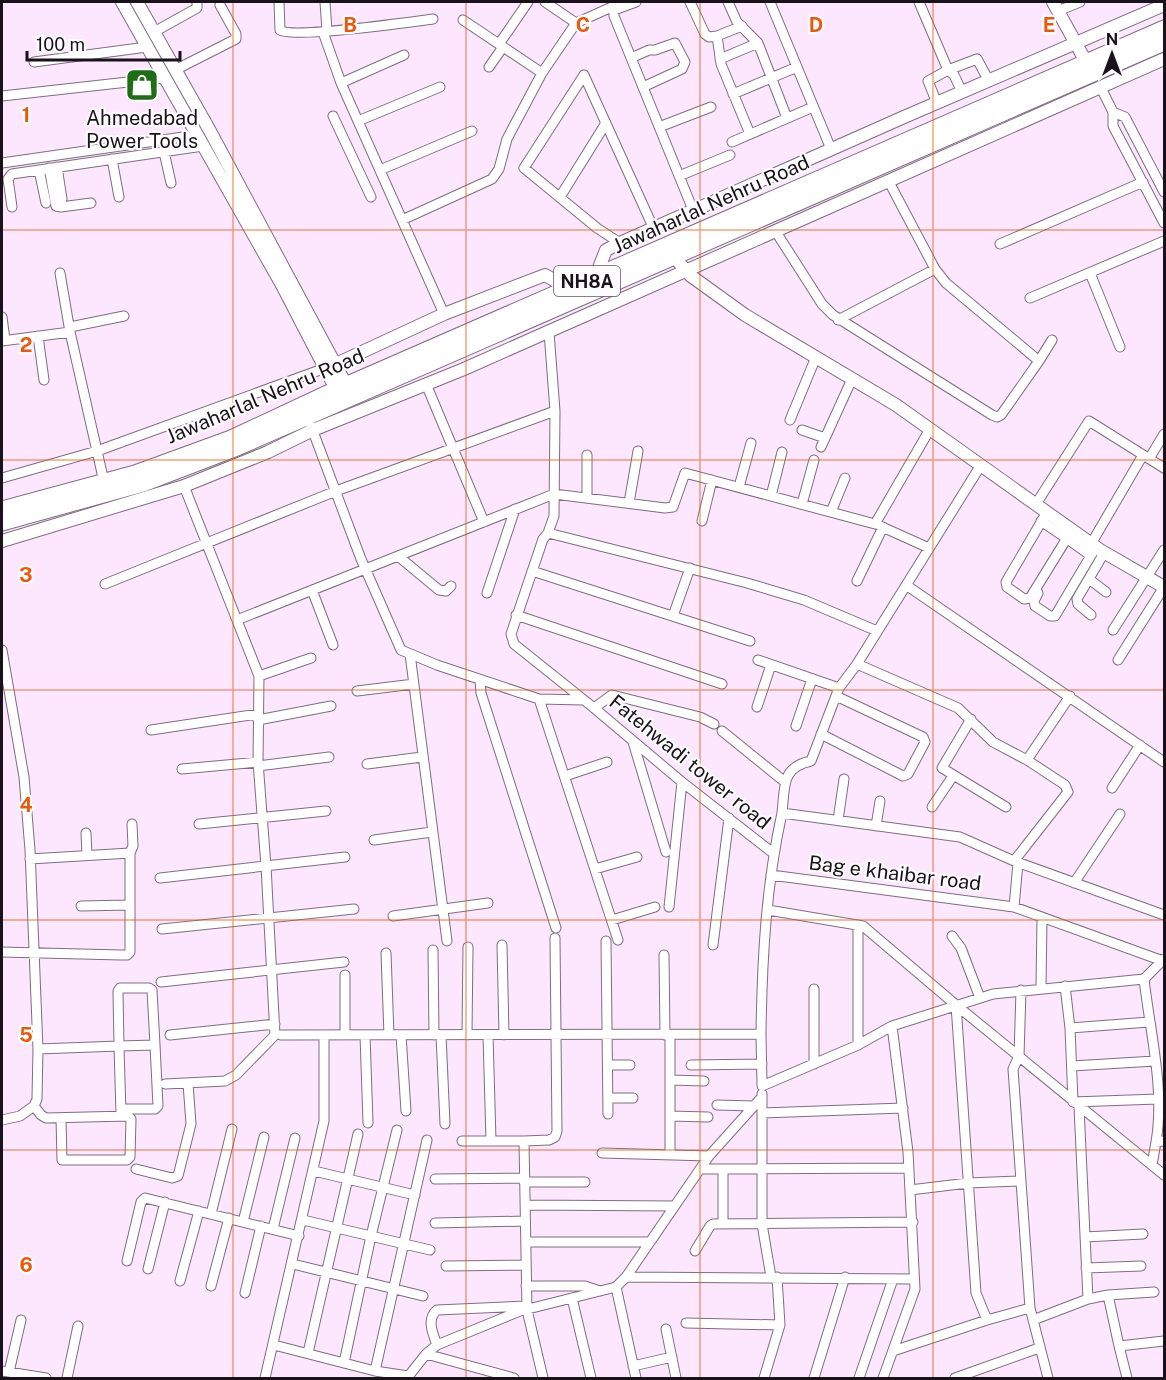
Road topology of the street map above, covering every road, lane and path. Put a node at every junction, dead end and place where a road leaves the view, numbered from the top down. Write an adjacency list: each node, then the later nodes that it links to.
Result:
1 (122, 2): 30 (street)
2 (137, 2): 24 (street)
3 (197, 2): 24 (street)
4 (279, 2): 23 (street)
5 (325, 2): 23 (street)
6 (528, 2): 29 (street)
7 (546, 2): 20 (street)
8 (623, 2): 20 (street)
9 (636, 2): 32 (street)
10 (690, 2): 25 (street)
11 (728, 2): 21 (street)
12 (770, 2): 37 (street)
13 (919, 2): 39 (street)
14 (1080, 2): 17 (street)
15 (220, 5): 38 (street)
16 (1159, 5): 27 (street)
17 (1055, 6): 27 (street)
18 (433, 19): 23 (street)
19 (463, 20): 29 (street)
20 (576, 23): 40 (street)
21 (742, 26): 25 (street); 26 (street)
22 (1164, 28): 41 (main road, Jawaharlal Nehru Road / NH8A)
23 (325, 31): 45 (street)
24 (154, 32): 38 (street)
25 (717, 36): 34 (street)
26 (758, 43): 34 (street); 43 (street)
27 (1077, 43): 41 (street); 44 (street)
28 (1164, 43): 41 (main road, Jawaharlal Nehru Road / NH8A)
29 (501, 45): 36 (street); 40 (street)
30 (147, 46): 35 (street); 42 (street)
31 (404, 55): 45 (street)
32 (631, 58): 47 (street); 47 (street)
33 (1164, 59): 41 (street)
34 (720, 60): 49 (street)
35 (34, 62)
36 (489, 67)
37 (797, 67): 43 (street); 53 (street)
38 (175, 70): 113 (street)
39 (948, 70): 44 (street); 48 (street); 51 (street)
40 (542, 73): 86 (street)
41 (1094, 75): 54 (street); 74 (street); 93 (main road, Jawaharlal Nehru Road / NH8A); 98 (main road, Jawaharlal Nehru Road / NH8A)
42 (164, 78): 50 (street); 62 (street)
43 (771, 78): 49 (street); 56 (street)
44 (989, 81): 48 (street)
45 (341, 83): 57 (street)
46 (440, 87): 57 (street)
47 (643, 87): 59 (street)
48 (962, 92): 51 (street)
49 (733, 94): 61 (street)
50 (2, 96)
51 (937, 103): 64 (street)
52 (711, 107): 59 (street)
53 (813, 108): 56 (street); 64 (street)
54 (1113, 112): 75 (street); 77 (street)
55 (333, 116): 69 (street)
56 (787, 118): 61 (street)
57 (358, 121): 66 (street)
58 (606, 123): 80 (street); 80 (street); 88 (street)
59 (659, 127): 73 (street)
60 (472, 131): 72 (street)
61 (750, 134): 63 (street)
62 (200, 141): 65 (street); 70 (street); 113 (street)
63 (732, 141)
64 (831, 149): 85 (street)
65 (164, 152): 68 (street); 76 (street)
66 (373, 154): 69 (street); 72 (street)
67 (729, 155): 73 (street)
68 (112, 159): 71 (street); 78 (street)
69 (354, 162): 79 (street)
70 (2, 163)
71 (48, 169): 81 (street); 82 (street); 83 (street); 84 (street)
72 (380, 170): 86 (street)
73 (679, 176): 85 (street)
74 (889, 182): 89 (street); 95 (street)
75 (1143, 182): 87 (street); 92 (street)
76 (171, 183)
77 (1164, 192)
78 (119, 197)
79 (371, 197)
80 (560, 197): 91 (street)
81 (62, 199)
82 (46, 203)
83 (91, 203)
84 (12, 207)
85 (693, 210): 88 (street)
86 (402, 220): 101 (street)
87 (1164, 223)
88 (653, 227): 91 (street)
89 (776, 232): 94 (street); 104 (street)
90 (1164, 241): 97 (street)
91 (620, 243): 98 (street)
92 (1000, 244)
93 (674, 257): 94 (street); 117 (main road, Jawaharlal Nehru Road / NH8A)
94 (686, 270): 106 (street); 111 (street)
95 (935, 270): 104 (street); 112 (street)
96 (60, 273): 105 (street)
97 (1090, 273): 100 (street); 110 (street)
98 (595, 278): 99 (main road, Jawaharlal Nehru Road / NH8A)
99 (568, 288): 101 (street); 117 (main road, Jawaharlal Nehru Road / NH8A)
100 (1030, 298)
101 (444, 314): 113 (street)
102 (124, 316): 105 (street)
103 (2, 317): 108 (street)
104 (838, 320): 112 (street)
105 (70, 330): 107 (street); 126 (street)
106 (549, 332): 116 (street); 118 (street)
107 (38, 336): 108 (street); 115 (street)
108 (3, 340)
109 (1053, 340): 112 (street)
110 (1120, 347)
111 (816, 357): 114 (street); 119 (street)
112 (1039, 361)
113 (331, 366): 117 (street); 126 (street)
114 (852, 379): 121 (street); 122 (street)
115 (44, 380)
116 (426, 384): 117 (street); 125 (street)
117 (347, 400): 120 (main road, Jawaharlal Nehru Road / NH8A); 137 (main road, Jawaharlal Nehru Road / NH8A)
118 (555, 411): 125 (street); 141 (street)
119 (790, 420)
120 (310, 423): 138 (street); 140 (street); 153 (main road, Jawaharlal Nehru Road / NH8A)
121 (930, 429): 132 (street); 154 (street)
122 (802, 430)
123 (1164, 434): 130 (street)
124 (751, 443): 139 (street)
125 (454, 447): 140 (street); 152 (street)
126 (97, 451): 134 (street); 137 (street)
127 (638, 451): 144 (street)
128 (782, 452): 142 (street)
129 (587, 455): 143 (street)
130 (1146, 457): 133 (street); 146 (street); 160 (street)
131 (814, 460): 145 (street)
132 (981, 465): 146 (street); 159 (street)
133 (1164, 468)
134 (2, 478)
135 (845, 478): 149 (street)
136 (712, 480): 139 (street); 144 (street); 151 (street)
137 (104, 482): 147 (main road, Jawaharlal Nehru Road / NH8A)
138 (184, 486): 157 (street); 158 (street)
139 (740, 487): 142 (street)
140 (336, 491): 158 (street); 164 (street)
141 (554, 494): 143 (street); 148 (street); 155 (street)
142 (771, 496): 145 (street)
143 (587, 498): 144 (street)
144 (629, 503)
145 (802, 504): 149 (street)
146 (1036, 504): 150 (street)
147 (2, 509)
148 (515, 509): 152 (street); 175 (street)
149 (831, 512): 154 (street)
150 (1044, 517): 156 (street); 156 (street)
151 (702, 521)
152 (484, 522): 162 (street)
153 (2, 523)
154 (879, 525): 159 (street); 168 (street)
155 (548, 533): 163 (street); 165 (street)
156 (1070, 535): 160 (street); 160 (street)
157 (2, 541)
158 (207, 544): 169 (street); 179 (street)
159 (929, 548): 170 (street)
160 (1095, 550): 166 (street); 167 (street)
161 (1164, 550): 166 (street)
162 (399, 556): 164 (street); 171 (street)
163 (690, 568): 178 (street); 181 (street)
164 (366, 569): 173 (street); 185 (street)
165 (532, 571): 176 (street); 178 (street)
166 (1148, 578): 172 (street); 180 (street)
167 (1089, 579): 174 (street); 177 (street)
168 (857, 581)
169 (105, 584)
170 (906, 585): 181 (street); 198 (street)
171 (451, 586)
172 (1164, 587): 188 (street)
173 (312, 590): 179 (street); 183 (street)
174 (1106, 592)
175 (487, 594)
176 (516, 615): 195 (street); 200 (street, Fatehwadi tower road)
177 (1091, 615)
178 (673, 616): 182 (street)
179 (237, 620): 191 (street)
180 (1113, 630)
181 (877, 631): 189 (street)
182 (750, 641)
183 (333, 645)
184 (2, 650): 248 (street)
185 (410, 654): 193 (street); 194 (street)
186 (311, 658): 191 (street)
187 (758, 660): 190 (street)
188 (1118, 660)
189 (857, 664): 197 (street); 205 (street)
190 (771, 665): 192 (street); 202 (street)
191 (259, 676): 204 (street)
192 (812, 679): 197 (street); 207 (street)
193 (480, 680): 199 (street); 311 (street)
194 (414, 684): 196 (street); 214 (street)
195 (722, 684)
196 (357, 691)
197 (838, 692): 210 (street); 210 (street)
198 (1070, 696): 212 (street); 215 (street)
199 (540, 699): 200 (street); 221 (street)
200 (584, 700): 203 (street, Fatehwadi tower road)
201 (331, 706): 204 (street)
202 (757, 707)
203 (594, 708): 206 (street); 211 (street, Fatehwadi tower road)
204 (258, 717): 208 (street); 218 (street)
205 (970, 719): 215 (street); 222 (street)
206 (714, 723)
207 (796, 726)
208 (151, 730)
209 (722, 731): 225 (street)
210 (821, 734): 225 (street)
211 (633, 742): 224 (street, Fatehwadi tower road); 242 (street)
212 (1140, 746): 217 (street); 226 (street)
213 (330, 757): 218 (street)
214 (422, 757): 219 (street); 239 (street)
215 (1027, 760): 249 (street)
216 (607, 762): 221 (street)
217 (1164, 762)
218 (258, 764): 220 (street); 233 (street)
219 (367, 764)
220 (183, 769)
221 (565, 776): 251 (street)
222 (953, 776): 228 (street); 229 (street)
223 (844, 779): 235 (street)
224 (682, 782): 234 (street, Fatehwadi tower road); 259 (street)
225 (785, 782): 231 (street)
226 (1112, 788)
227 (880, 801): 238 (street)
228 (932, 807)
229 (1006, 807)
230 (326, 811): 233 (street)
231 (782, 813): 235 (street); 244 (street)
232 (1120, 814): 254 (street)
233 (262, 818): 237 (street); 250 (street)
234 (729, 818): 244 (street, Fatehwadi tower road); 276 (street)
235 (838, 820): 238 (street)
236 (132, 824): 243 (street)
237 (199, 824)
238 (876, 826): 249 (street)
239 (432, 832): 241 (street); 262 (street)
240 (86, 833): 245 (street)
241 (374, 840)
242 (666, 852)
243 (130, 853): 245 (street); 256 (street)
244 (773, 853): 252 (street)
245 (87, 855): 248 (street)
246 (345, 857): 250 (street)
247 (638, 857): 251 (street)
248 (30, 859): 280 (street)
249 (1016, 862): 254 (street); 260 (street)
250 (266, 866): 253 (street); 267 (street)
251 (595, 869): 268 (street)
252 (771, 875): 260 (street, Bag e khaibar road); 263 (street)
253 (160, 878)
254 (1074, 883): 264 (street)
255 (488, 903): 262 (street)
256 (130, 905): 257 (street); 280 (street)
257 (81, 906)
258 (655, 907): 268 (street)
259 (669, 907)
260 (1014, 907): 266 (street, Bag e khaibar road)
261 (354, 909): 267 (street)
262 (443, 909): 265 (street); 273 (street)
263 (768, 910): 269 (street); 299 (street)
264 (1164, 915)
265 (393, 916)
266 (1042, 918): 283 (street, Bag e khaibar road); 290 (street)
267 (269, 919): 270 (street); 285 (street)
268 (612, 920): 272 (street)
269 (858, 925): 294 (street); 314 (street)
270 (162, 929)
271 (952, 936): 293 (street)
272 (618, 940)
273 (447, 941)
274 (606, 941): 312 (street)
275 (502, 945): 310 (street)
276 (713, 945)
277 (468, 947): 308 (street)
278 (432, 950): 307 (street)
279 (2, 952): 280 (street)
280 (35, 952): 317 (street)
281 (386, 953): 305 (street)
282 (664, 955): 313 (street)
283 (1164, 960): 287 (street)
284 (344, 962): 285 (street)
285 (272, 970): 288 (street); 296 (street)
286 (345, 975): 303 (street)
287 (1144, 979): 289 (street); 295 (street)
288 (161, 982)
289 (1065, 986): 290 (street); 298 (street)
290 (1041, 988): 292 (street)
291 (814, 989): 320 (street)
292 (1021, 990): 293 (street); 318 (street)
293 (981, 998): 294 (street)
294 (956, 1005): 297 (street); 318 (street); 376 (street)
295 (1149, 1022): 298 (street); 325 (street)
296 (275, 1024): 300 (street); 328 (street)
297 (892, 1026): 314 (street); 339 (street)
298 (1070, 1028): 324 (street)
299 (761, 1034): 313 (street); 319 (street)
300 (170, 1035)
301 (281, 1035): 302 (street)
302 (324, 1035): 303 (street); 369 (street)
303 (345, 1035): 304 (street)
304 (365, 1035): 305 (street); 348 (street)
305 (388, 1035): 306 (street)
306 (401, 1035): 307 (street); 341 (street)
307 (438, 1035): 308 (street); 349 (street)
308 (467, 1035): 309 (street)
309 (488, 1035): 310 (street); 357 (street)
310 (504, 1035): 311 (street)
311 (555, 1035): 312 (street); 358 (street)
312 (607, 1035): 313 (street); 321 (street)
313 (667, 1035): 326 (street)
314 (858, 1045): 320 (street)
315 (119, 1046): 316 (street); 316 (street); 317 (street); 340 (street)
316 (155, 1046): 340 (street)
317 (38, 1048): 337 (street)
318 (1019, 1056): 336 (street); 374 (street)
319 (762, 1064): 323 (street); 330 (street)
320 (814, 1064): 330 (street)
321 (608, 1065): 322 (street); 332 (street)
322 (630, 1065)
323 (691, 1065)
324 (1072, 1066): 325 (street); 336 (street)
325 (1158, 1067): 334 (street)
326 (670, 1080): 327 (street); 344 (street)
327 (704, 1081)
328 (188, 1083): 329 (street); 366 (street)
329 (165, 1084)
330 (762, 1086): 331 (street)
331 (762, 1097): 338 (street); 342 (street)
332 (608, 1098): 333 (street); 343 (street)
333 (633, 1098)
334 (1158, 1099): 336 (street); 359 (street)
335 (717, 1104): 338 (street)
336 (1076, 1104): 363 (street); 399 (street)
337 (34, 1106): 346 (street); 347 (street)
338 (754, 1106): 362 (street)
339 (903, 1108): 342 (street); 365 (street)
340 (121, 1112): 346 (street); 346 (street)
341 (406, 1112)
342 (762, 1113): 368 (street)
343 (608, 1114)
344 (670, 1116): 345 (street); 361 (street)
345 (708, 1117)
346 (61, 1118)
347 (2, 1120)
348 (368, 1123)
349 (445, 1124)
350 (232, 1129): 384 (street)
351 (397, 1130): 377 (street)
352 (358, 1134): 371 (street)
353 (264, 1137): 388 (street)
354 (295, 1138): 395 (street)
355 (427, 1140): 379 (street)
356 (462, 1141): 357 (street)
357 (491, 1141): 358 (street)
358 (524, 1141): 373 (street)
359 (1160, 1142): 363 (street)
360 (602, 1153): 361 (street)
361 (670, 1155): 362 (street)
362 (709, 1156): 364 (street)
363 (1152, 1165): 370 (street)
364 (700, 1168): 367 (street); 382 (street)
365 (908, 1168): 368 (street); 378 (street)
366 (136, 1169)
367 (723, 1169): 368 (street); 391 (street)
368 (762, 1169): 392 (street)
369 (314, 1171): 371 (street); 386 (street)
370 (1164, 1175)
371 (349, 1179): 377 (street); 394 (street)
372 (435, 1179): 373 (street)
373 (524, 1180): 375 (street); 381 (street)
374 (1022, 1181): 376 (street); 432 (street)
375 (585, 1182)
376 (968, 1183): 378 (street); 434 (street)
377 (383, 1187): 379 (street); 398 (street)
378 (910, 1190): 389 (street)
379 (415, 1195): 402 (street)
380 (165, 1202): 383 (street); 405 (street); 411 (street)
381 (525, 1205): 382 (street); 387 (street)
382 (674, 1206): 401 (street)
383 (199, 1211): 384 (street); 418 (street)
384 (211, 1214): 385 (street)
385 (229, 1218): 388 (street); 420 (street)
386 (303, 1220): 394 (street); 397 (street)
387 (525, 1221): 390 (street); 400 (street)
388 (243, 1222): 393 (street)
389 (913, 1222): 392 (street); 417 (street)
390 (435, 1223)
391 (723, 1224): 392 (street); 404 (street)
392 (762, 1224): 414 (street)
393 (261, 1226): 395 (street); 426 (street)
394 (337, 1228): 398 (street); 412 (street)
395 (273, 1229): 397 (street)
396 (1143, 1234): 399 (street)
397 (299, 1236): 406 (street)
398 (371, 1236): 402 (street); 419 (street)
399 (1085, 1237): 410 (street)
400 (526, 1242): 401 (street); 407 (street)
401 (650, 1242): 413 (street)
402 (404, 1243): 403 (street); 423 (street)
403 (430, 1250)
404 (695, 1251)
405 (127, 1261)
406 (293, 1264): 412 (street); 441 (street)
407 (526, 1265): 408 (street); 421 (street)
408 (446, 1266)
409 (1141, 1266): 410 (street)
410 (1086, 1268): 430 (street)
411 (148, 1269)
412 (326, 1273): 419 (street); 446 (street)
413 (626, 1276): 414 (street); 422 (street)
414 (774, 1277): 415 (street); 437 (street)
415 (845, 1277): 416 (street); 463 (street)
416 (893, 1279): 417 (street); 464 (street)
417 (915, 1279): 445 (street)
418 (180, 1281)
419 (361, 1281): 423 (street); 449 (street)
420 (212, 1286)
421 (526, 1286): 424 (street); 431 (street)
422 (616, 1287): 424 (street); 450 (street)
423 (393, 1289): 428 (street); 451 (street)
424 (600, 1291): 429 (street)
425 (1154, 1292): 427 (street)
426 (245, 1293)
427 (1108, 1295): 430 (street); 443 (street)
428 (423, 1296)
429 (572, 1298): 431 (street); 459 (street)
430 (1088, 1299): 435 (street)
431 (527, 1308): 442 (street); 442 (street); 458 (street)
432 (1030, 1308): 434 (street); 435 (street)
433 (21, 1320): 452 (street)
434 (987, 1320): 445 (street)
435 (1033, 1320): 444 (street)
436 (686, 1323): 437 (street)
437 (780, 1325): 462 (street)
438 (78, 1326): 455 (street)
439 (666, 1329): 448 (street)
440 (1164, 1341): 443 (street)
441 (274, 1345): 446 (street); 456 (street)
442 (437, 1345): 447 (street)
443 (1119, 1346): 468 (street)
444 (1039, 1348): 466 (street); 467 (street)
445 (893, 1352): 465 (street)
446 (308, 1353): 449 (street)
447 (426, 1354): 453 (street); 457 (street)
448 (672, 1357): 450 (street); 461 (street)
449 (344, 1362): 451 (street)
450 (633, 1366): 460 (street)
451 (375, 1371): 453 (street)
452 (4, 1373): 454 (street)
453 (407, 1377)
454 (46, 1378)
455 (67, 1378)
456 (265, 1378)
457 (514, 1378)
458 (543, 1378)
459 (591, 1378)
460 (636, 1378)
461 (676, 1378)
462 (764, 1378)
463 (814, 1378)
464 (859, 1378)
465 (883, 1378)
466 (955, 1378)
467 (1048, 1378)
468 (1124, 1378)

